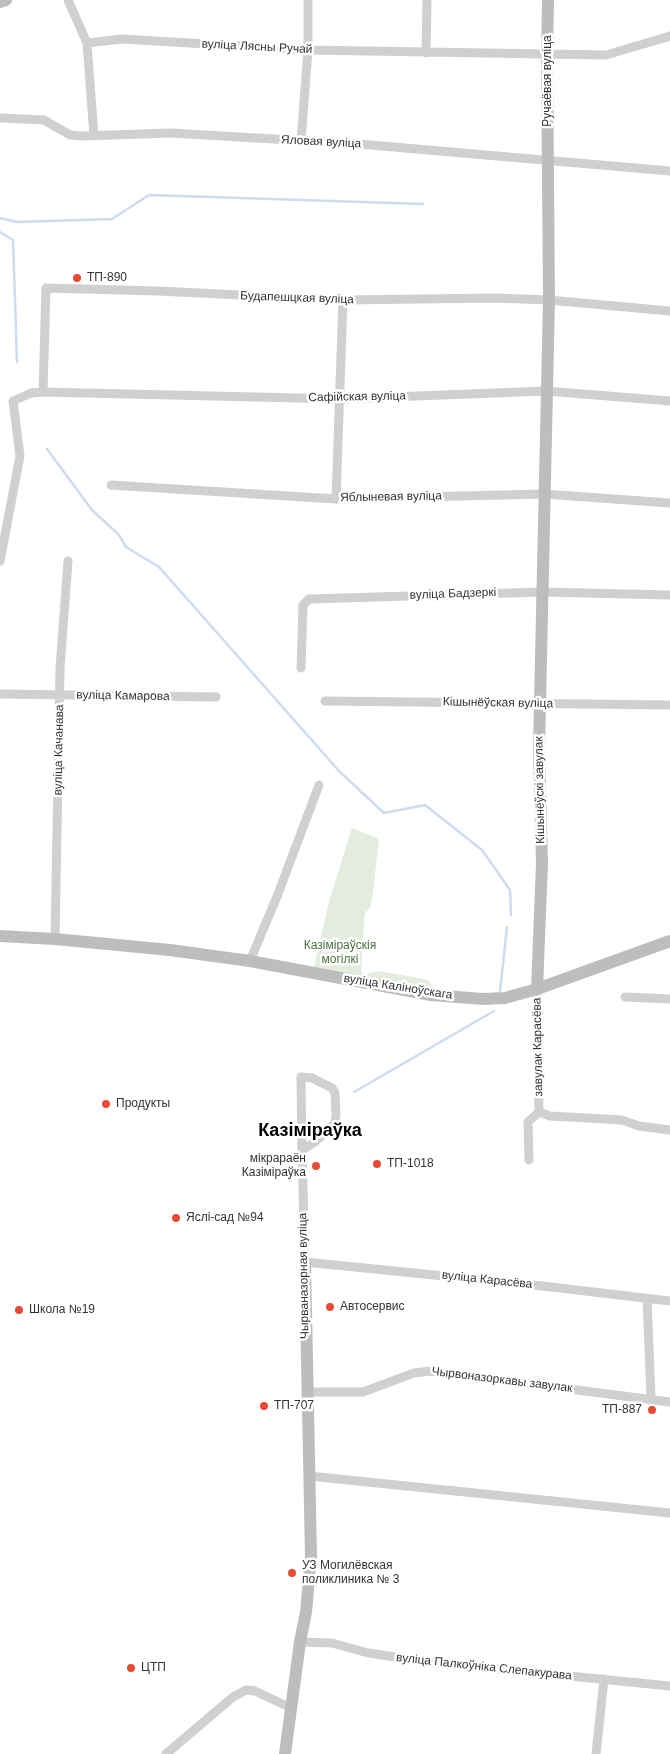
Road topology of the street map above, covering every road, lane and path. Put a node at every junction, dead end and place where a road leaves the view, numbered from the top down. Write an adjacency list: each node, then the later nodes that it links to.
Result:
1 (6, 0): 6 (street)
2 (68, 0): 8 (street)
3 (308, 0): 9 (street)
4 (427, 0): 10 (street)
5 (548, 0): 11 (street, Ручаёвая вуліца)
6 (0, 2)
7 (670, 36): 11 (street, вуліца Лясны Ручай)
8 (87, 43): 9 (street, вуліца Лясны Ручай); 13 (street)
9 (308, 50): 10 (street, вуліца Лясны Ручай); 14 (street)
10 (426, 53): 11 (street, вуліца Лясны Ручай)
11 (547, 55): 15 (street, Ручаёвая вуліца)
12 (0, 118): 13 (street, Яловая вуліца)
13 (94, 136): 14 (street, Яловая вуліца)
14 (301, 141): 15 (street, Яловая вуліца)
15 (548, 161): 16 (street, Яловая вуліца); 18 (street, Ручаёвая вуліца)
16 (670, 171)
17 (343, 300): 18 (street, Будапешцкая вуліца); 21 (street, Будапешцкая вуліца); 22 (street)
18 (549, 300): 19 (street, Будапешцкая вуліца); 20 (street)
19 (670, 311)
20 (546, 391): 22 (street, Сафійская вуліца); 23 (street, Сафійская вуліца); 25 (street)
21 (43, 392): 22 (street, Сафійская вуліца); 28 (street, Сафійская вуліца)
22 (340, 398): 26 (street)
23 (670, 401)
24 (111, 485): 26 (street, Яблыневая вуліца)
25 (544, 494): 26 (street, Яблыневая вуліца); 27 (street, Яблыневая вуліца); 30 (street)
26 (336, 499)
27 (670, 503)
28 (0, 560)
29 (68, 561): 34 (street, вуліца Качанава)
30 (542, 592): 31 (street, вуліца Бадзеркі); 32 (street, вуліца Бадзеркі); 37 (street, Кішынёўскі завулак)
31 (670, 595)
32 (300, 668)
33 (0, 694): 34 (street, вуліца Камарова)
34 (60, 695): 35 (street, вуліца Камарова); 41 (street, вуліца Качанава)
35 (216, 697)
36 (325, 701): 37 (street, Кішынёўская вуліца)
37 (540, 703): 38 (street, Кішынёўская вуліца); 44 (street, Кішынёўскі завулак)
38 (670, 705)
39 (319, 785): 43 (street)
40 (0, 936): 41 (street, вуліца Каліноўскага)
41 (55, 939): 43 (street, вуліца Каліноўскага)
42 (670, 941): 44 (street, вуліца Каліноўскага)
43 (250, 961): 44 (street, вуліца Каліноўскага)
44 (537, 989): 47 (street, завулак Карасёва)
45 (625, 998): 46 (street)
46 (670, 999)
47 (539, 1112): 48 (street); 50 (street, завулак Карасёва)
48 (670, 1130)
49 (302, 1150): 49 (street, Чырваназорная вуліца); 51 (street, Чырваназорная вуліца)
50 (529, 1160)
51 (304, 1262): 52 (street, вуліца Карасёва); 54 (street, Чырваназорная вуліца)
52 (648, 1298): 53 (street, вуліца Карасёва); 55 (street)
53 (670, 1301)
54 (307, 1392): 55 (street, Чырвоназоркавы завулак); 57 (street, Чырваназорная вуліца)
55 (651, 1398): 56 (street, Чырвоназоркавы завулак)
56 (670, 1402)
57 (309, 1476): 58 (street); 59 (street, Чырваназорная вуліца)
58 (670, 1513)
59 (300, 1642): 60 (street, вуліца Палкоўніка Слепакурава); 62 (street, Чырваназорная вуліца)
60 (604, 1679): 61 (street, вуліца Палкоўніка Слепакурава); 65 (street)
61 (670, 1686)
62 (291, 1708): 63 (street); 64 (street, Чырваназорная вуліца)
63 (166, 1754)
64 (285, 1754)
65 (596, 1754)

